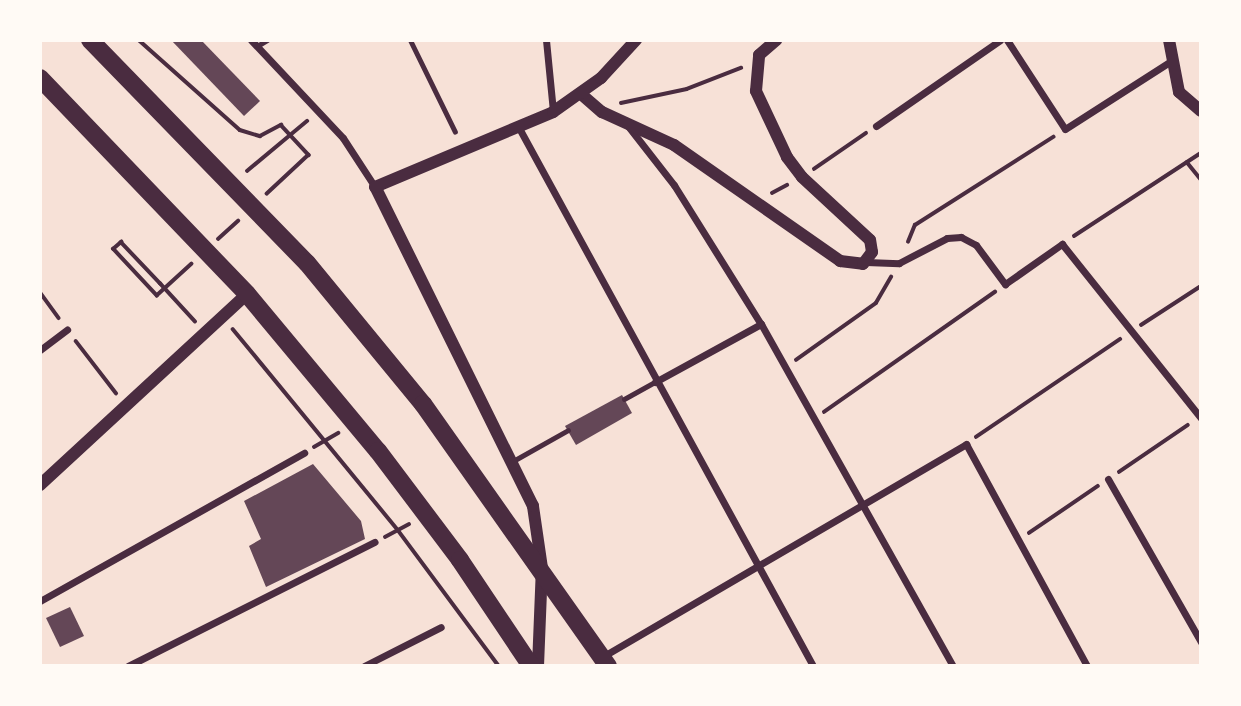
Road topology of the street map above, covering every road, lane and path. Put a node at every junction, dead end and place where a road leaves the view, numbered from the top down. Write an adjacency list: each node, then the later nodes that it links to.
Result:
1 (90, 40): 65 (main road)
2 (139, 40): 25 (path)
3 (267, 40): 11 (lane)
4 (410, 40): 24 (lane)
5 (546, 40): 19 (street)
6 (636, 40): 15 (street)
7 (776, 40): 13 (street)
8 (1000, 40): 21 (street)
9 (1007, 40): 23 (street)
10 (1169, 40): 12 (street)
11 (254, 43): 18 (street)
12 (1171, 61): 17 (street); 23 (street)
13 (756, 62): 16 (path); 33 (street)
14 (40, 78): 39 (main road)
15 (582, 94): 16 (street); 19 (street)
16 (594, 107): 20 (street)
17 (1196, 109)
18 (320, 111): 25 (path); 31 (street)
19 (553, 112): 22 (street)
20 (625, 123): 33 (street); 41 (street)
21 (876, 126)
22 (519, 128): 31 (street); 47 (street)
23 (1065, 129): 34 (path)
24 (455, 132)
25 (290, 135): 26 (path); 29 (path)
26 (297, 141)
27 (1201, 153): 28 (path)
28 (1187, 162): 30 (path); 32 (path)
29 (247, 171)
30 (1201, 179)
31 (376, 187): 57 (street)
32 (1062, 244): 36 (street); 43 (street)
33 (866, 262): 34 (street)
34 (899, 263): 36 (street); 46 (path)
35 (160, 283): 44 (path)
36 (1006, 284): 51 (path)
37 (1201, 286): 43 (path)
38 (40, 292): 42 (path)
39 (247, 294): 40 (street); 52 (main road)
40 (223, 317): 44 (street); 54 (path)
41 (761, 324): 46 (street); 47 (street)
42 (67, 330): 45 (street); 49 (path)
43 (1132, 331): 50 (street); 55 (path)
44 (206, 332): 49 (street)
45 (40, 350)
46 (785, 367): 51 (street)
47 (655, 382): 48 (lane); 64 (street)
48 (624, 399)
49 (126, 406): 59 (street)
50 (1201, 418)
51 (814, 419): 60 (street)
52 (355, 424): 54 (path); 61 (main road)
53 (568, 430): 57 (lane)
54 (327, 440): 56 (path); 62 (path)
55 (966, 444): 60 (street); 78 (street)
56 (304, 453): 66 (street)
57 (513, 461): 65 (street)
58 (1108, 479): 69 (street)
59 (40, 485)
60 (863, 507): 64 (street); 77 (street)
61 (426, 515): 62 (path); 74 (main road)
62 (398, 530): 63 (path); 67 (path)
63 (375, 542): 71 (street)
64 (759, 567): 70 (street); 76 (street)
65 (542, 568): 70 (main road); 75 (street)
66 (40, 601)
67 (465, 614): 68 (path); 73 (path)
68 (441, 627): 72 (street)
69 (1201, 642)
70 (605, 661)
71 (128, 666)
72 (365, 666)
73 (499, 666)
74 (531, 666)
75 (538, 666)
76 (813, 666)
77 (953, 666)
78 (1087, 666)

